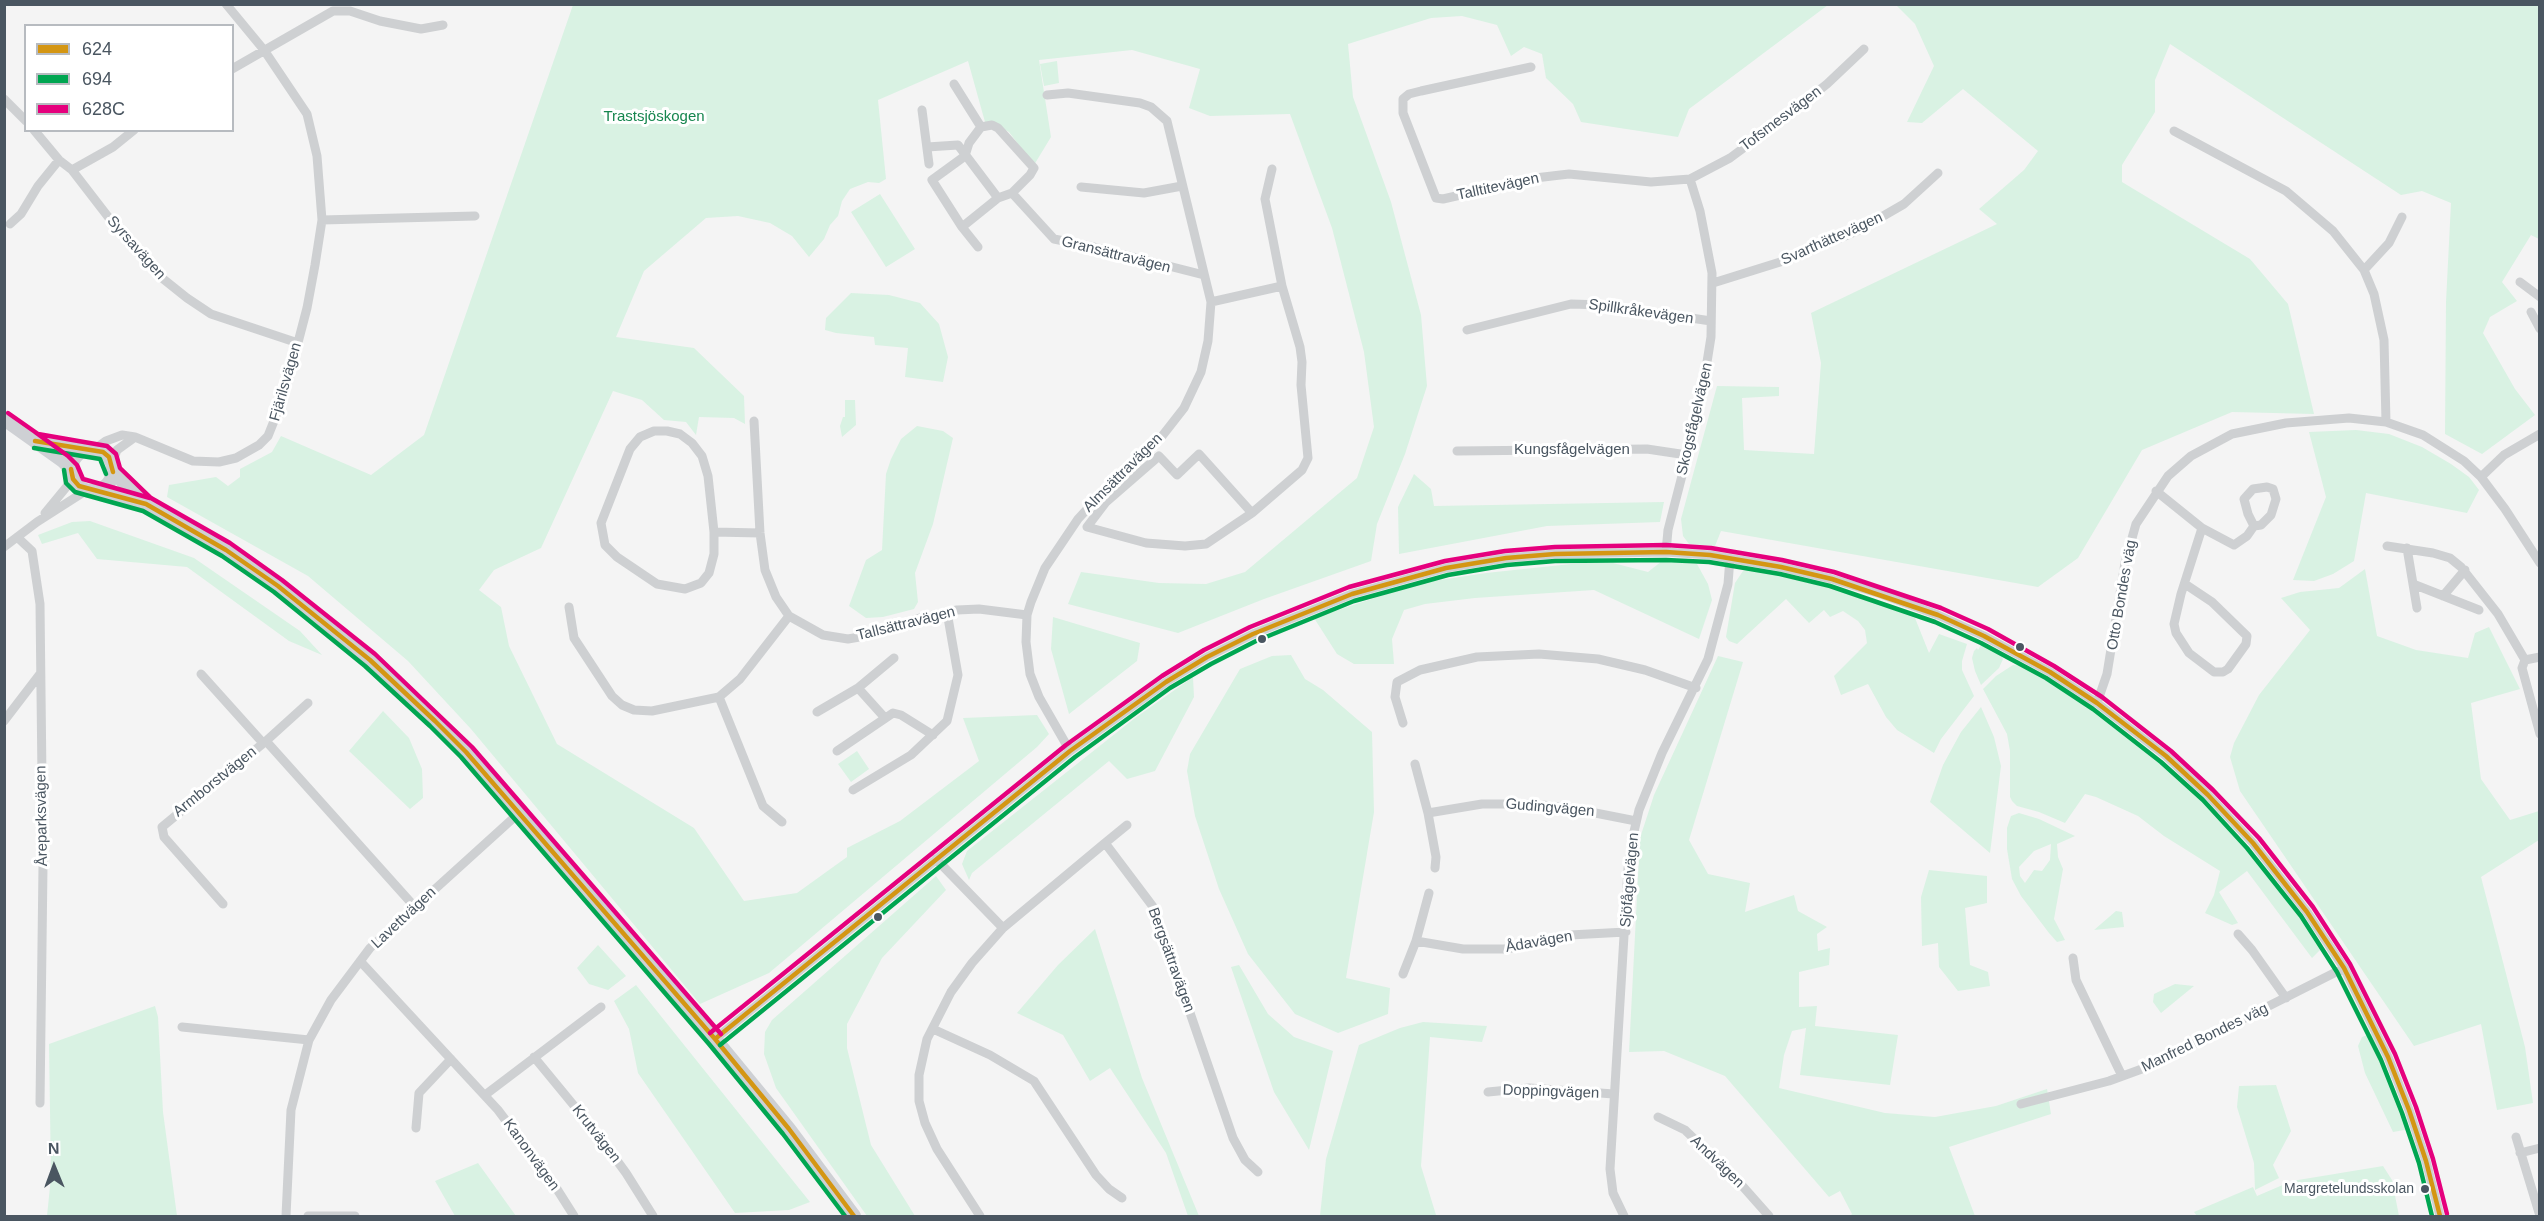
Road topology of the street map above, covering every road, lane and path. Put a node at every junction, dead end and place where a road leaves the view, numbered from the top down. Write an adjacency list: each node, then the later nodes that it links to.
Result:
1 (226, 4): 4 (street, Fjärilsvägen)
2 (443, 25): 4 (street)
3 (1864, 49): 23 (street, Tofsmesvägen)
4 (264, 50): 6 (street); 30 (street, Fjärilsvägen)
5 (1531, 67): 23 (street, Talltitevägen)
6 (234, 68)
7 (954, 84): 12 (street)
8 (1047, 95): 24 (street, Almsättravägen)
9 (4, 99): 11 (street)
10 (922, 110): 16 (street)
11 (24, 119)
12 (981, 127): 17 (street); 26 (street)
13 (2174, 131): 34 (street)
14 (36, 132): 18 (street, Syrsavägen)
15 (132, 132): 21 (street)
16 (927, 147): 17 (street); 19 (street)
17 (965, 156): 27 (street); 32 (street)
18 (59, 160): 21 (street, Syrsavägen); 31 (street)
19 (929, 164)
20 (1272, 169): 38 (street)
21 (72, 170): 45 (street, Syrsavägen)
22 (1938, 173): 37 (street, Svarthättevägen)
23 (1690, 180): 37 (street, Skogsfågelvägen)
24 (1182, 186): 25 (street); 35 (street, Almsättravägen)
25 (1081, 187)
26 (1012, 193): 27 (street); 35 (street, Gransättravägen)
27 (998, 198): 32 (street)
28 (475, 216): 30 (street)
29 (2402, 217): 34 (street)
30 (322, 220): 45 (street, Fjärilsvägen)
31 (10, 224)
32 (962, 227): 33 (street)
33 (978, 247)
34 (2364, 270): 48 (street)
35 (1204, 276): 40 (street, Almsättravägen)
36 (2520, 282): 39 (street)
37 (1713, 283): 42 (street, Skogsfågelvägen)
38 (1282, 286): 40 (street); 61 (street)
39 (2540, 297)
40 (1211, 302): 82 (street, Almsättravägen)
41 (2531, 312): 43 (street)
42 (1711, 321): 44 (street, Spillkråkevägen); 54 (street, Skogsfågelvägen)
43 (2540, 329)
44 (1467, 330)
45 (298, 343): 50 (street, Fjärilsvägen)
46 (4, 419): 51 (street)
47 (754, 422): 66 (street, Tallsättravägen)
48 (2386, 422): 57 (street, Otto Bondes väg); 59 (street, Otto Bondes väg)
49 (2540, 434): 57 (street)
50 (135, 437): 52 (street); 55 (street)
51 (35, 441): 52 (street); 56 (street)
52 (91, 450): 55 (street); 56 (street)
53 (1457, 451): 54 (street, Kungsfågelvägen)
54 (1687, 455): 71 (street, Skogsfågelvägen)
55 (113, 468): 58 (street); 60 (street)
56 (72, 474): 58 (street); 62 (street)
57 (2481, 477): 73 (street, Otto Bondes väg)
58 (92, 490): 60 (street); 62 (street)
59 (2156, 490): 64 (street); 95 (street, Otto Bondes väg)
60 (146, 504): 107 (street)
61 (1252, 513): 61 (street)
62 (37, 522): 67 (street)
63 (2254, 526): 64 (street)
64 (2202, 528): 75 (street)
65 (714, 532): 65 (street); 66 (street)
66 (760, 533): 83 (street, Tallsättravägen)
67 (17, 537): 69 (street); 87 (street, Åreparksvägen)
68 (2387, 546): 70 (street)
69 (4, 548)
70 (2408, 548): 74 (street); 76 (street)
71 (1666, 552): 72 (street); 104 (street)
72 (1730, 558): 90 (street, Sjöfågelvägen); 95 (street)
73 (2540, 563)
74 (2465, 570): 77 (street); 86 (street)
75 (2186, 584): 75 (street)
76 (2413, 584): 77 (street); 79 (street)
77 (2443, 596): 80 (street)
78 (569, 607): 93 (street)
79 (2417, 608)
80 (2479, 610)
81 (947, 612): 82 (street, Tallsättravägen); 83 (street, Tallsättravägen); 101 (street)
82 (1027, 615): 104 (street, Almsättravägen)
83 (789, 616): 93 (street)
84 (2540, 657): 86 (street)
85 (894, 658): 89 (street)
86 (2525, 660): 91 (street)
87 (40, 674): 98 (street); 138 (street, Åreparksvägen)
88 (201, 674): 102 (street, Armborstvägen)
89 (858, 688): 96 (street); 97 (street)
90 (1695, 688): 99 (street); 109 (street, Sjöfågelvägen)
91 (2528, 691): 92 (street); 100 (street)
92 (2540, 691)
93 (719, 697): 110 (street)
94 (308, 703): 102 (street, Armborstvägen)
95 (2097, 703): 124 (street)
96 (817, 712)
97 (885, 718): 101 (street); 103 (street)
98 (4, 721)
99 (1403, 723)
100 (2540, 734)
101 (933, 735): 106 (street)
102 (264, 742): 116 (street, Armborstvägen); 117 (street, Armborstvägen)
103 (837, 751)
104 (1070, 751): 113 (street)
105 (1415, 764): 108 (street)
106 (853, 790)
107 (519, 813): 117 (street, Lavettvägen); 130 (street)
108 (1428, 813): 109 (street, Gudingvägen); 114 (street)
109 (1636, 821): 119 (street, Sjöfågelvägen)
110 (782, 822)
111 (1128, 825): 112 (street)
112 (1105, 843): 118 (street); 145 (street, Bergsättravägen)
113 (936, 859): 118 (street); 130 (street)
114 (1435, 868)
115 (1429, 893): 121 (street)
116 (223, 904)
117 (414, 906): 123 (street, Lavettvägen)
118 (1003, 928): 129 (street)
119 (1626, 932): 121 (street, Ådavägen); 136 (street, Sjöfågelvägen)
120 (2238, 934): 126 (street, Manfred Bondes väg)
121 (1416, 941): 125 (street)
122 (2073, 958): 134 (street, Manfred Bondes väg)
123 (360, 961): 131 (street, Lavettvägen); 133 (street, Kanonvägen)
124 (2344, 968): 126 (street, Manfred Bondes väg); 156 (street)
125 (1403, 974)
126 (2286, 998): 134 (street, Manfred Bondes väg)
127 (601, 1007): 132 (street)
128 (183, 1027): 131 (street)
129 (933, 1029): 146 (street); 153 (street)
130 (715, 1039): 152 (street)
131 (309, 1040): 147 (street, Lavettvägen)
132 (534, 1057): 137 (street); 151 (street, Krutvägen)
133 (451, 1059): 137 (street, Kanonvägen); 141 (street)
134 (2122, 1076): 139 (street, Manfred Bondes väg)
135 (1488, 1092): 136 (street, Doppingvägen)
136 (1614, 1094): 154 (street, Sjöfågelvägen)
137 (485, 1095): 150 (street, Kanonvägen)
138 (40, 1103)
139 (2021, 1104)
140 (1658, 1117): 155 (street, Andvägen)
141 (416, 1128)
142 (2516, 1137): 144 (street)
143 (2540, 1148): 144 (street)
144 (2520, 1153): 157 (street)
145 (1258, 1172)
146 (1122, 1198)
147 (285, 1216)
148 (308, 1216): 149 (street)
149 (355, 1216)
150 (574, 1216)
151 (653, 1216)
152 (854, 1216)
153 (980, 1216)
154 (1624, 1216)
155 (1769, 1216)
156 (2440, 1216)
157 (2540, 1216)

